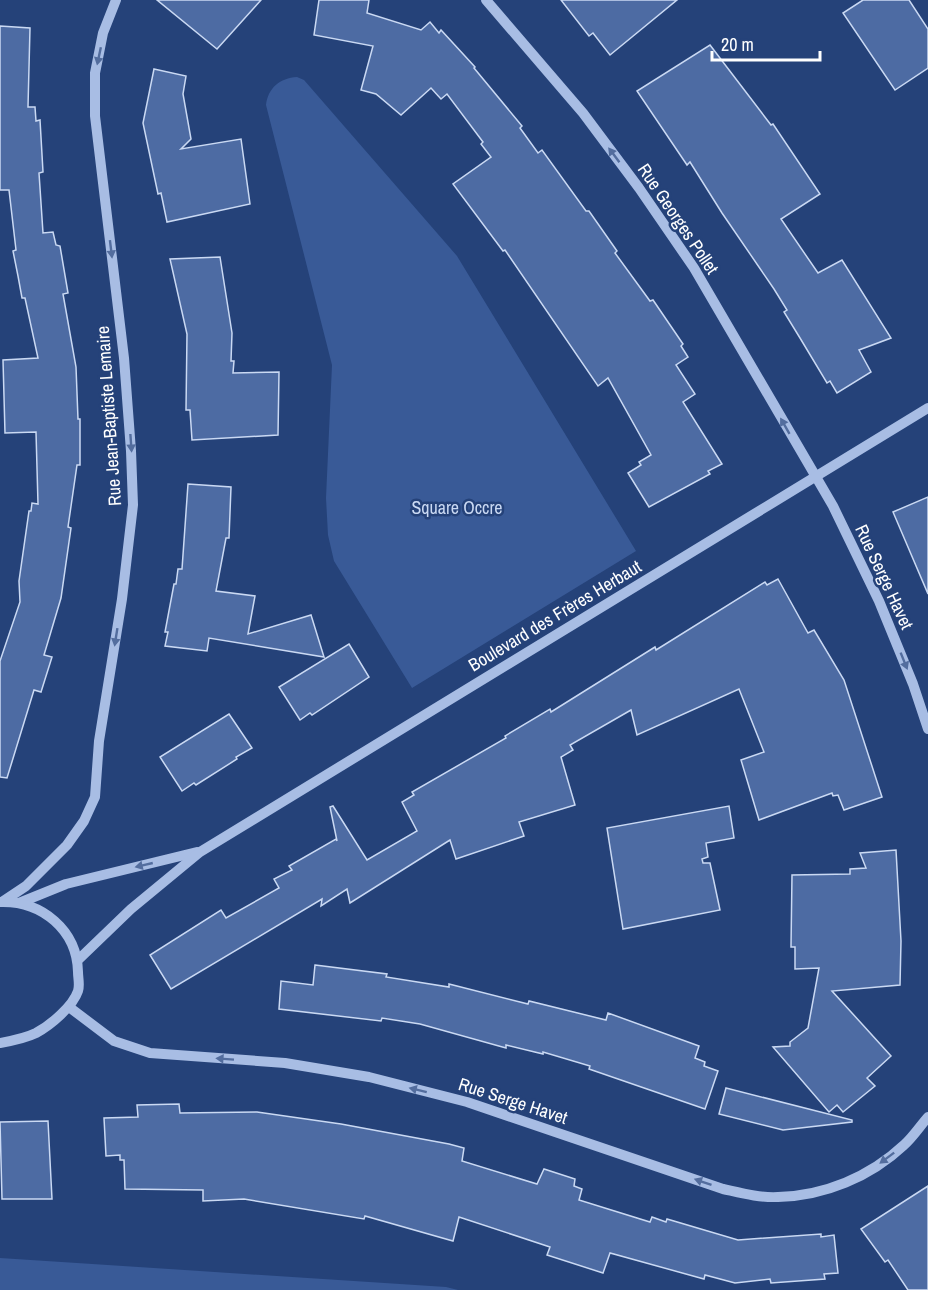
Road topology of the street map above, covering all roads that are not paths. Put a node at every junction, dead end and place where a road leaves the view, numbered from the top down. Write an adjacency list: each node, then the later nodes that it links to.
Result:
1 (116, 0): 7 (street, Rue Jean-Baptiste Lemaire, one-way to 7)
2 (486, 0): 4 (street, Rue Georges Pollet, one-way to 2)
3 (928, 408): 4 (street, Boulevard des Frères Herbaut)
4 (815, 476): 5 (street, Rue Serge Havet, one-way to 5); 6 (street, Boulevard des Frères Herbaut)
5 (928, 729)
6 (200, 852): 8 (street, Boulevard des Frères Herbaut, one-way to 8); 9 (street, Boulevard des Frères Herbaut)
7 (1, 902): 8 (street)
8 (19, 903): 9 (street)
9 (78, 960): 10 (street)
10 (69, 1007): 11 (street); 12 (street, Rue Serge Havet, one-way to 10)
11 (0, 1043)
12 (928, 1117)

